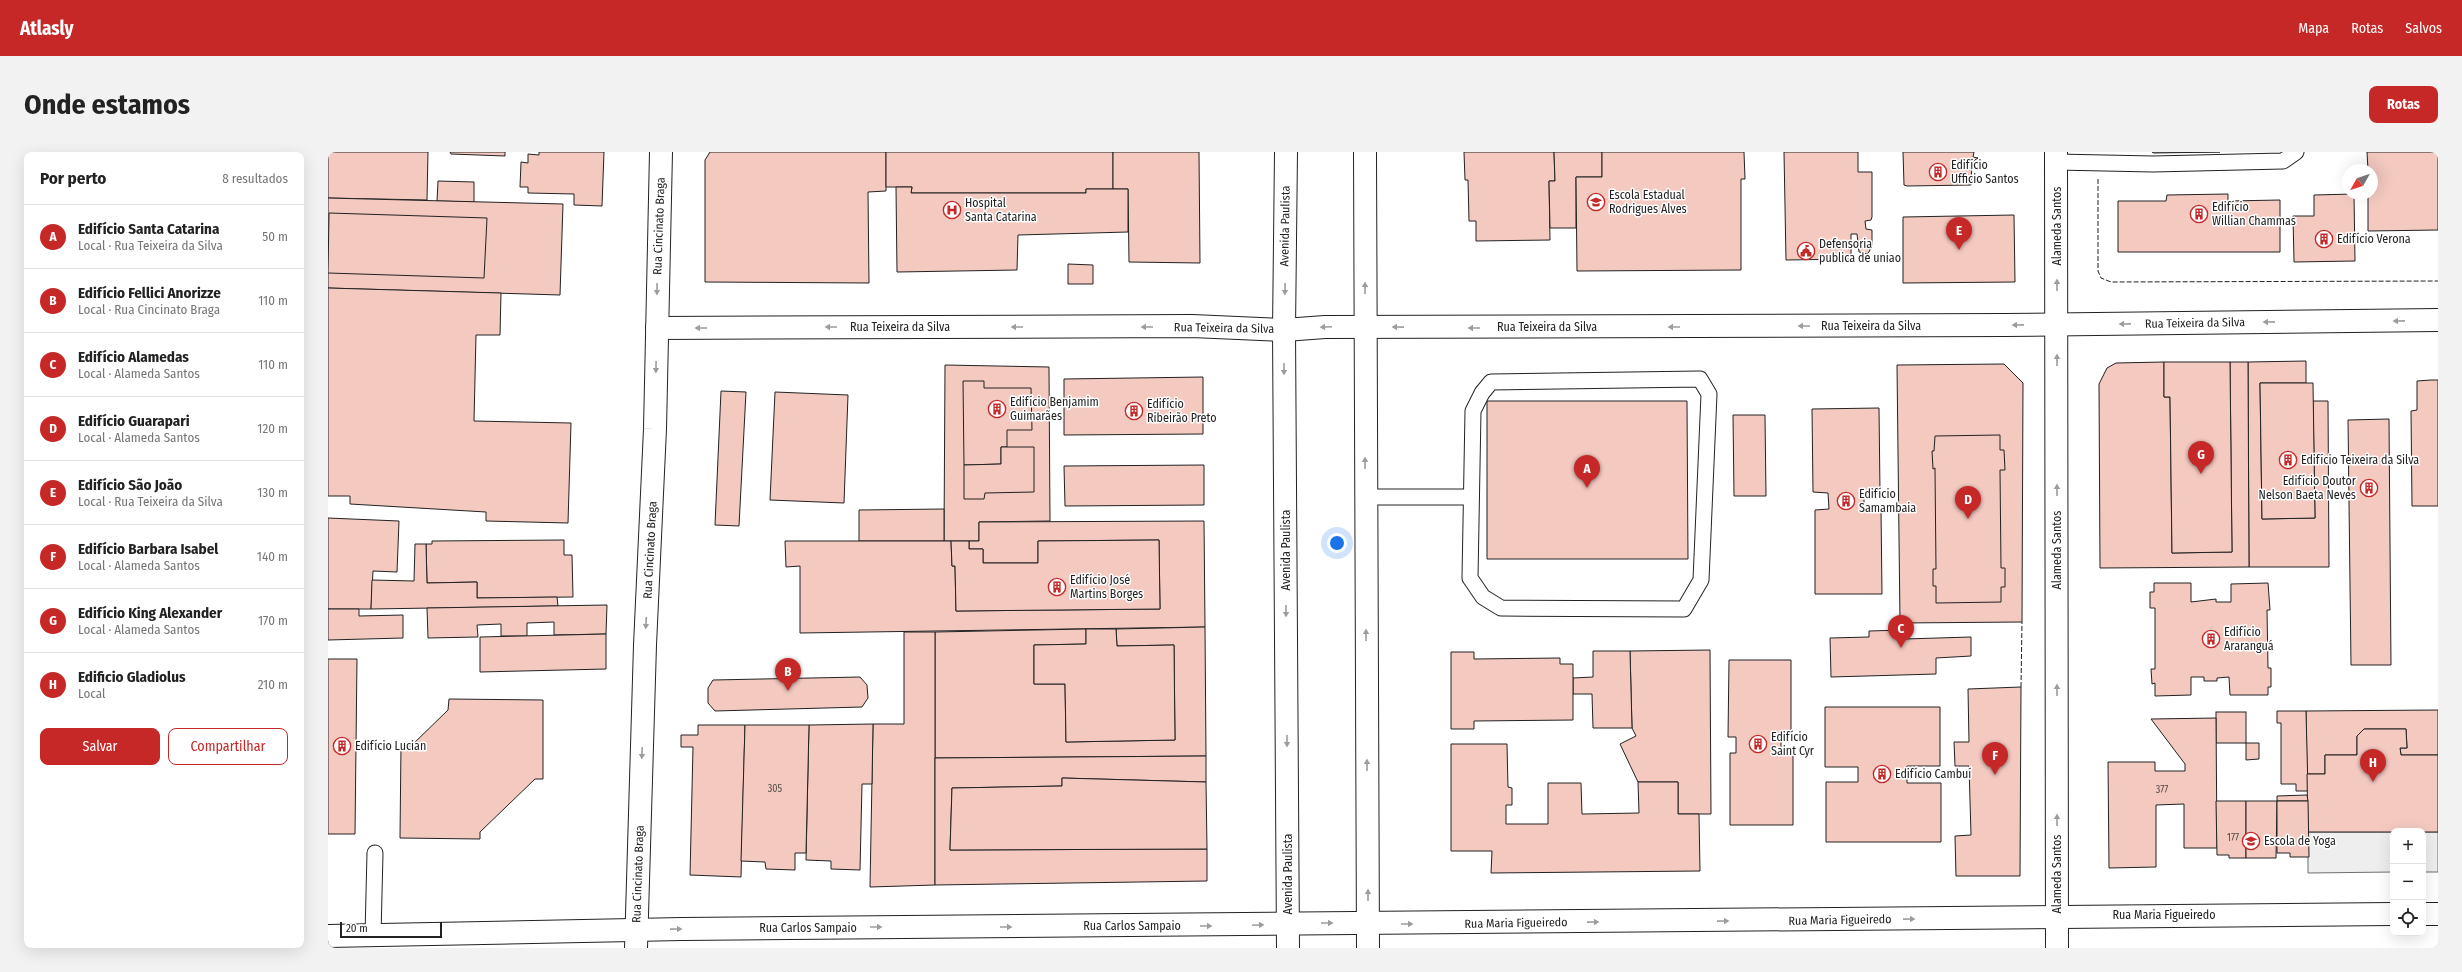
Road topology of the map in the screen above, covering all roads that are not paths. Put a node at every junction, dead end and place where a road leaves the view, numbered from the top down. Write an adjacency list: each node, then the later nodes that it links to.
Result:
1 (661, 152): 9 (street, Rua Cincinato Braga, one-way to 9)
2 (1286, 152): 10 (street, Avenida Paulista, one-way to 10)
3 (1365, 152): 8 (street, one-way to 3)
4 (2296, 152): 5 (lane)
5 (2056, 157): 7 (street, Alameda Santos, one-way to 5)
6 (2438, 320): 7 (street, Rua Teixeira da Silva, one-way to 7)
7 (2057, 324): 8 (street, Rua Teixeira da Silva, one-way to 8); 17 (street, Alameda Santos, one-way to 7)
8 (1365, 327): 10 (street, Rua Teixeira da Silva, one-way to 10); 11 (street, one-way to 8)
9 (657, 328): 10 (street, Rua Teixeira da Silva, one-way to 9); 22 (street, Rua Cincinato Braga, one-way to 22)
10 (1284, 330): 18 (street, Avenida Paulista, one-way to 18)
11 (1366, 497): 12 (lane); 19 (street, one-way to 11)
12 (1471, 497): 12 (lane)
13 (375, 853): 20 (lane)
14 (2390, 914): 17 (street, Rua Maria Figueiredo)
15 (2426, 914): 16 (street)
16 (2438, 914)
17 (2057, 915): 19 (street, Rua Maria Figueiredo, one-way to 17); 25 (street, Alameda Santos)
18 (1288, 924): 19 (street, Rua Maria Figueiredo, one-way to 19); 22 (street, Rua Carlos Sampaio, one-way to 18); 23 (street, Avenida Paulista)
19 (1368, 924): 24 (street)
20 (373, 934): 21 (street, Rua Carlos Sampaio); 22 (street, Rua Carlos Sampaio)
21 (328, 936)
22 (636, 939)
23 (1288, 948)
24 (1368, 948)
25 (2057, 948)

